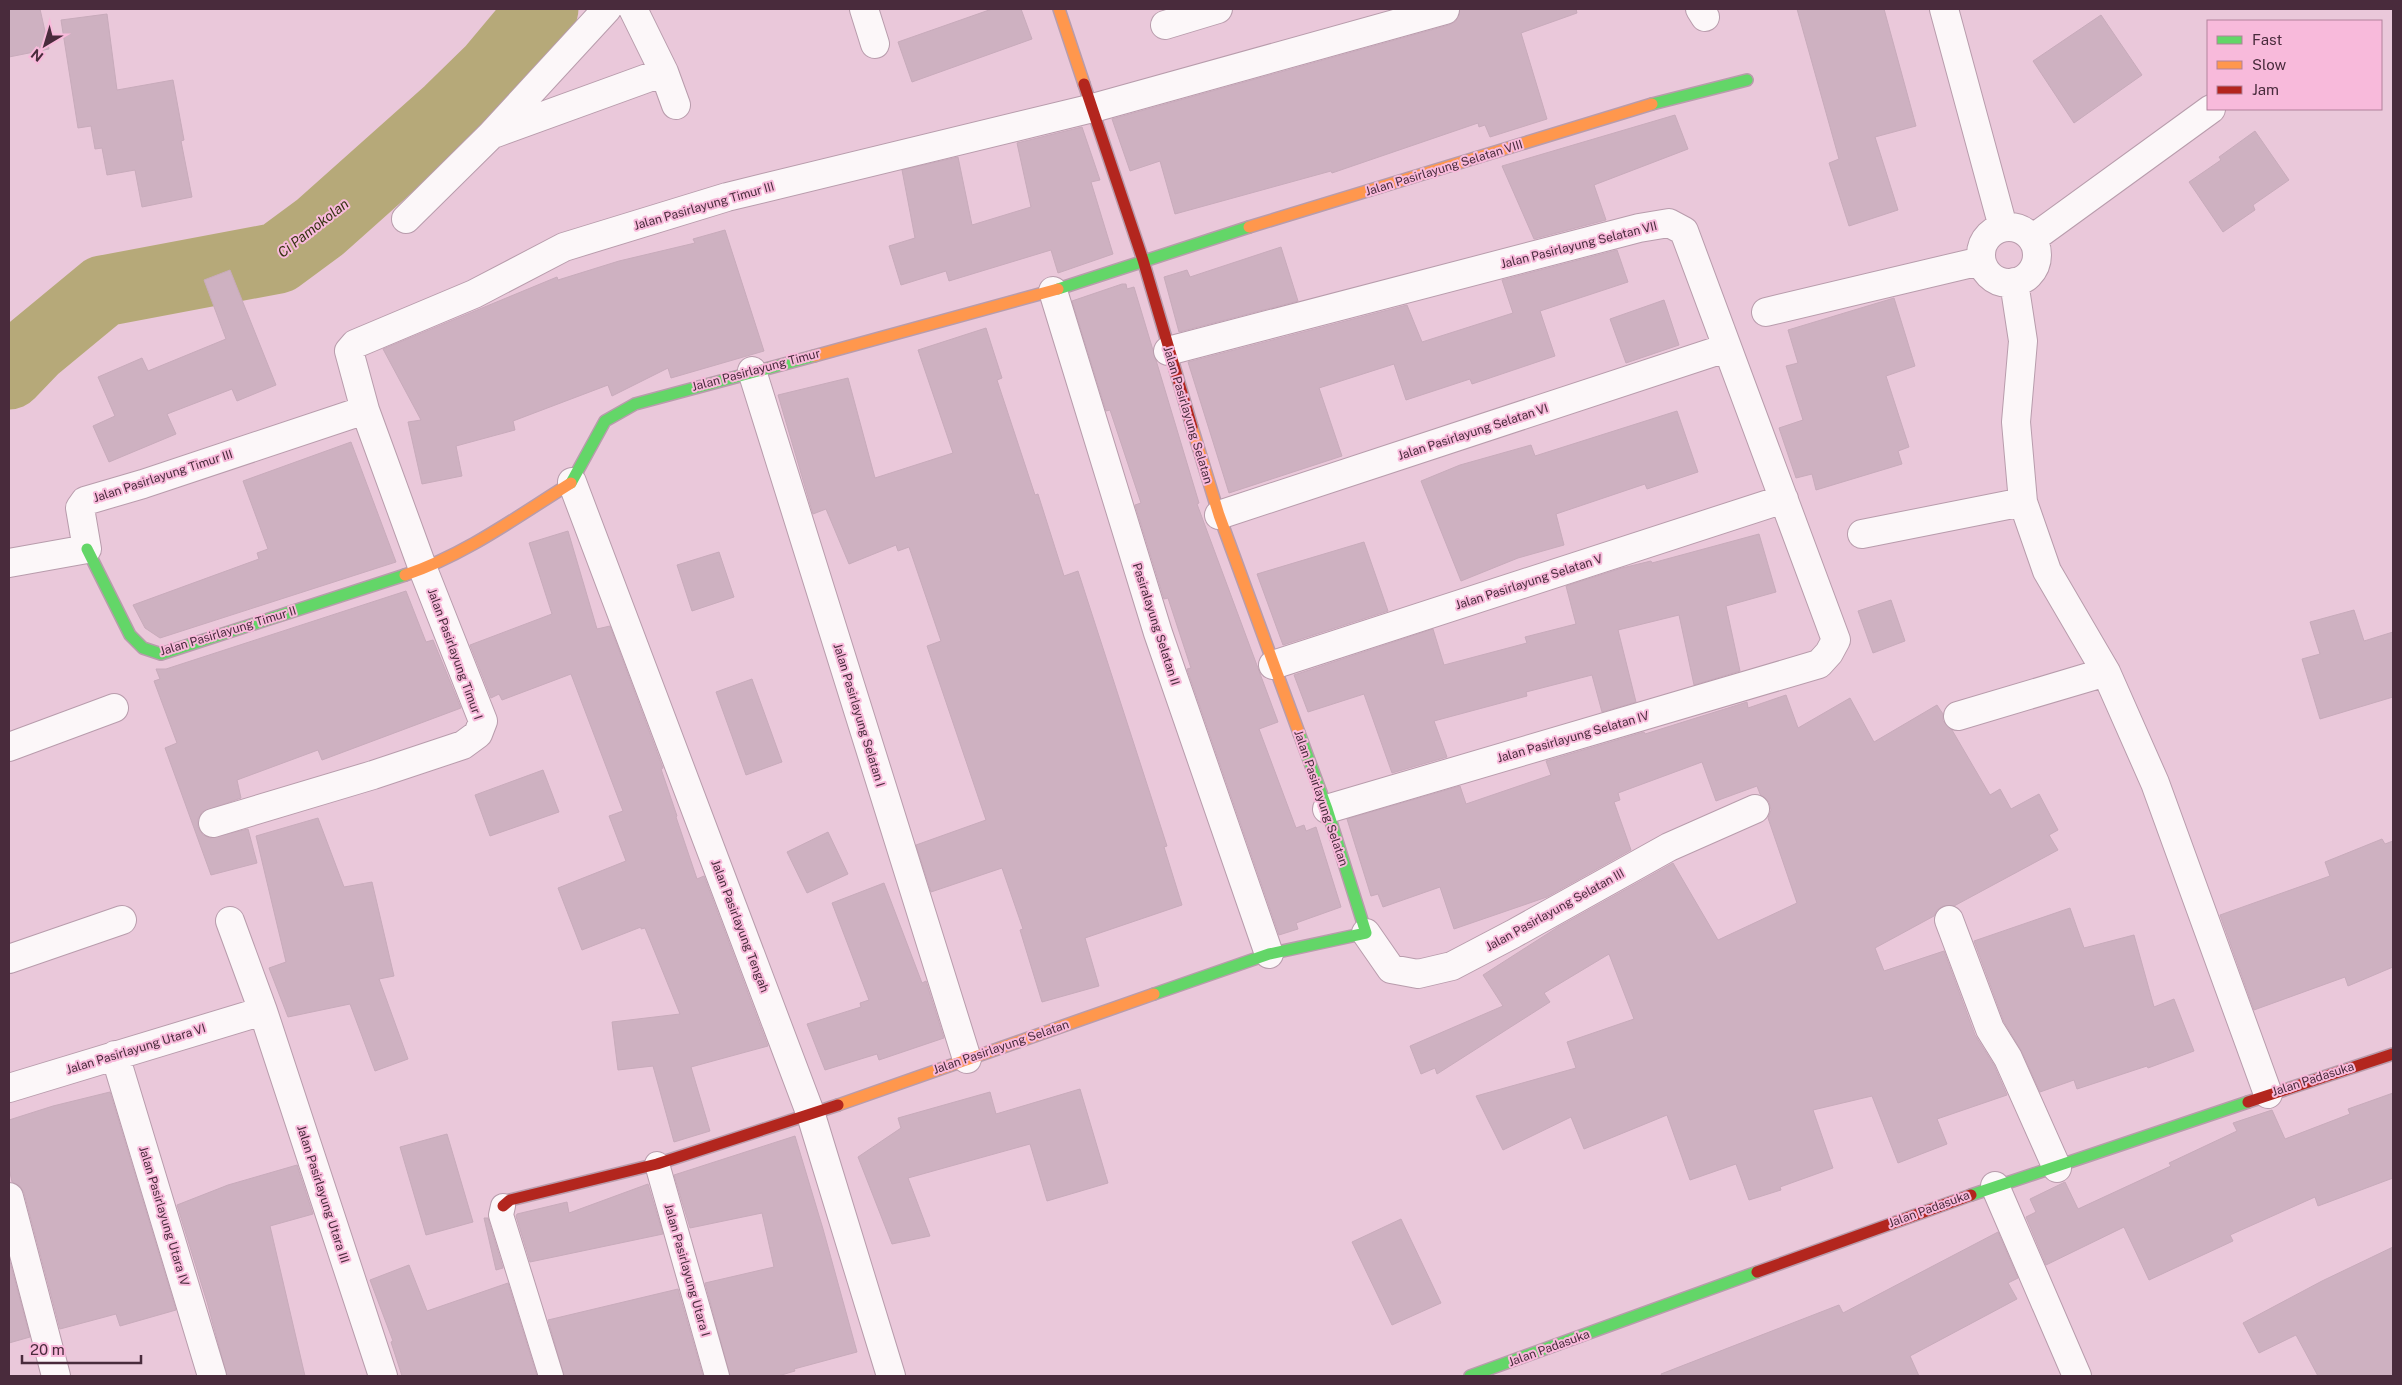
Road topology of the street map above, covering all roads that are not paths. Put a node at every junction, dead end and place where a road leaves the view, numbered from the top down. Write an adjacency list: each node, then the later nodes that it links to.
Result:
1 (607, 9): 15 (street)
2 (633, 9): 10 (street)
3 (864, 9): 9 (street)
4 (1059, 9): 13 (street, Jalan Pasirlayung Selatan)
5 (1218, 9): 8 (street)
6 (1944, 9): 17 (street)
7 (1445, 10): 13 (street)
8 (1165, 25)
9 (874, 44)
10 (664, 72): 12 (street); 15 (street)
11 (1747, 80): 19 (street, Jalan Pasirlayung Selatan VIII)
12 (676, 105)
13 (1093, 108): 19 (street, Jalan Pasirlayung Selatan); 26 (street, Jalan Pasirlayung Timur III)
14 (2209, 110): 18 (street)
15 (491, 135): 16 (street)
16 (406, 219)
17 (2003, 227): 18 (street); 20 (street)
18 (2032, 239): 21 (street)
19 (1143, 260): 22 (street, Jalan Pasirlayung Timur); 25 (street, Jalan Pasirlayung Selatan)
20 (1981, 261): 21 (street); 23 (street)
21 (2014, 282): 31 (street)
22 (1053, 291): 27 (street, Jalan Pasirlayung Timur); 51 (street, Pasiralayung Selatan II)
23 (1766, 312)
24 (1726, 348): 25 (street, Jalan Pasirlayung Selatan VII); 30 (street, Jalan Pasirlayung Selatan VII); 32 (street, Jalan Pasirlayung Selatan VI)
25 (1168, 351): 32 (street, Jalan Pasirlayung Selatan)
26 (352, 367): 28 (street, Jalan Pasirlayung Timur I)
27 (752, 371): 29 (street, Jalan Pasirlayung Timur); 55 (street, Jalan Pasirlayung Selatan I)
28 (365, 410): 34 (street, Jalan Pasirlayung Timur III); 36 (street, Jalan Pasirlayung Timur I)
29 (572, 482): 36 (street, Jalan Pasirlayung Timur); 58 (street, Jalan Pasirlayung Tengah)
30 (1784, 500): 37 (street, Jalan Pasirlayung Selatan VII); 38 (street, Jalan Pasirlayung Selatan V)
31 (2023, 502): 33 (street); 39 (street)
32 (1219, 515): 38 (street, Jalan Pasirlayung Selatan)
33 (1862, 534)
34 (87, 549): 35 (street); 36 (street, Jalan Pasirlayung Timur II)
35 (9, 563)
36 (423, 569): 45 (street, Jalan Pasirlayung Timur I)
37 (1819, 664): 43 (street, Jalan Pasirlayung Selatan IV)
38 (1273, 665): 43 (street, Jalan Pasirlayung Selatan)
39 (2106, 672): 41 (street); 57 (street)
40 (114, 708): 42 (street)
41 (1958, 716)
42 (9, 747)
43 (1327, 809): 49 (street, Jalan Pasirlayung Selatan)
44 (1755, 809): 49 (street, Jalan Pasirlayung Selatan III)
45 (213, 823)
46 (122, 920): 50 (street)
47 (1949, 920): 60 (street)
48 (230, 922): 52 (street, Jalan Pasirlayung Utara III)
49 (1366, 933): 51 (street, Jalan Pasirlayung Selatan)
50 (10, 954)
51 (1269, 954): 55 (street, Jalan Pasirlayung Selatan)
52 (263, 1011): 54 (street, Jalan Pasirlayung Utara VI); 67 (street, Jalan Pasirlayung Utara III)
53 (2393, 1054): 57 (street, Jalan Padasuka)
54 (115, 1055): 56 (street, Jalan Pasirlayung Utara VI); 66 (street, Jalan Pasirlayung Utara IV)
55 (967, 1058): 58 (street, Jalan Pasirlayung Selatan)
56 (9, 1088)
57 (2268, 1094): 60 (street, Jalan Padasuka)
58 (812, 1116): 59 (street, Jalan Pasirlayung Selatan); 64 (street, Jalan Pasirlayung Tengah)
59 (657, 1164): 63 (street, Jalan Pasirlayung Selatan); 69 (lane, Jalan Pasirlayung Utara I)
60 (2057, 1168): 61 (street, Jalan Padasuka)
61 (1995, 1186): 70 (street, Jalan Padasuka); 71 (street)
62 (9, 1197): 65 (street)
63 (503, 1206): 68 (lane)
64 (886, 1375)
65 (56, 1376)
66 (212, 1376)
67 (383, 1376)
68 (551, 1376)
69 (717, 1376)
70 (1470, 1376)
71 (2077, 1376)

